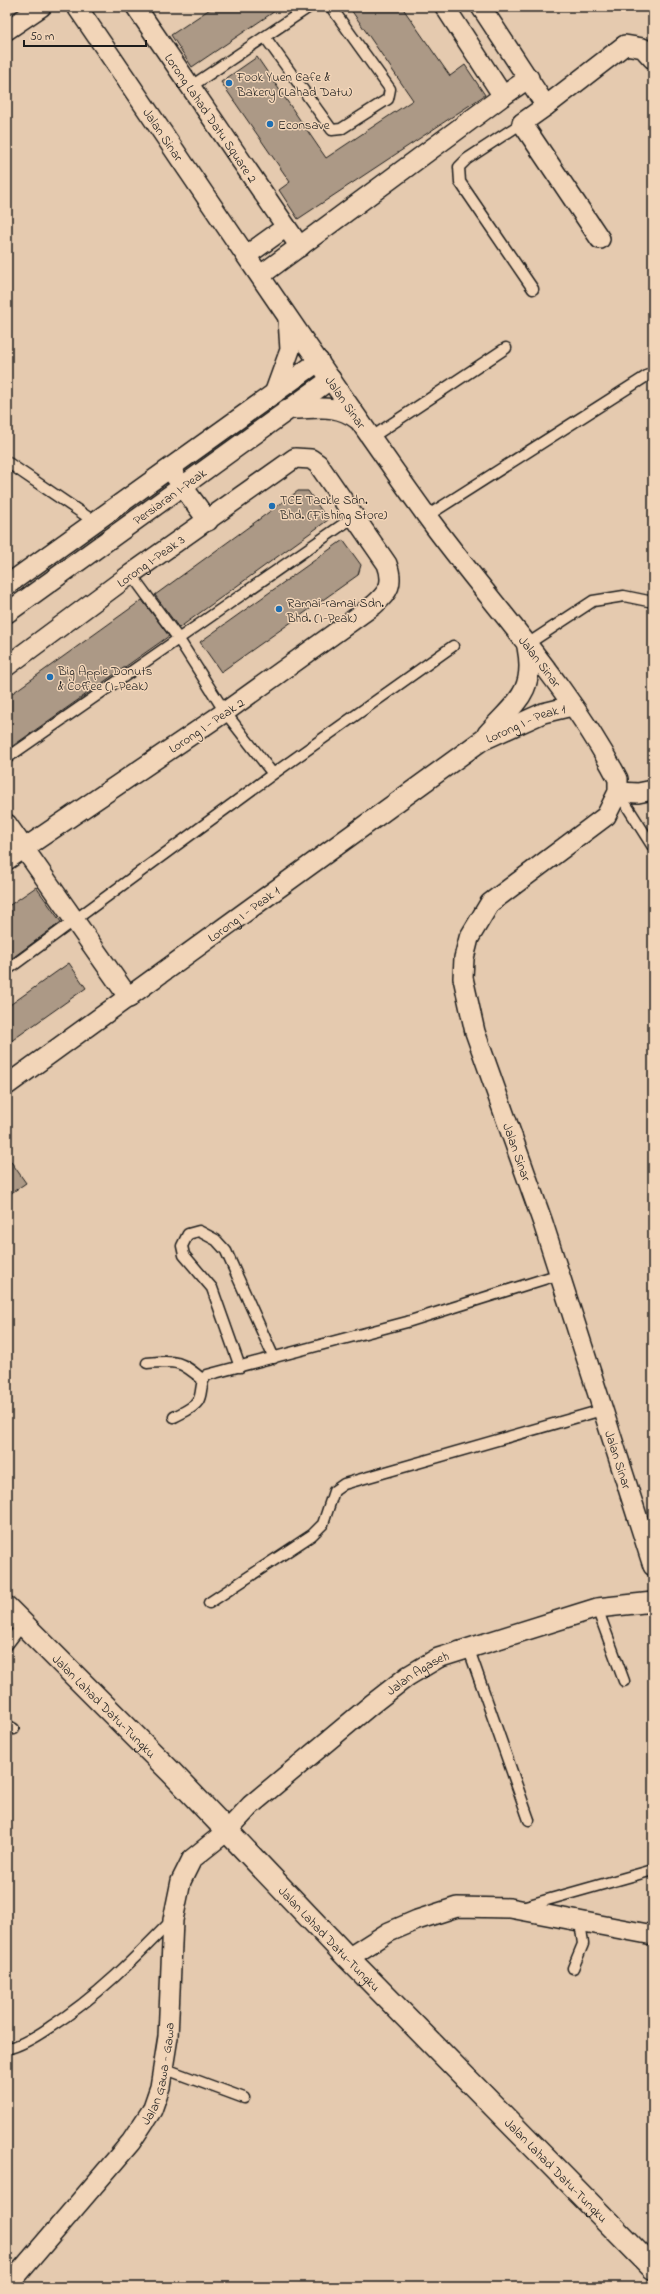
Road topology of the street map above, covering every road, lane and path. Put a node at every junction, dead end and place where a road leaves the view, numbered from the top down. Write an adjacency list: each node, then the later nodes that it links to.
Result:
1 (41, 7): 8 (street)
2 (77, 7): 19 (street, Jalan Sinar)
3 (308, 7): 9 (lane)
4 (331, 7): 9 (lane)
5 (445, 7): 13 (street)
6 (481, 7): 11 (street)
7 (137, 8): 12 (street, Lorong Lahad Datu Square 2)
8 (7, 30)
9 (265, 36): 12 (lane)
10 (653, 59): 14 (street)
11 (529, 78): 13 (street); 14 (street)
12 (190, 87): 16 (street, Lorong Lahad Datu Square 2)
13 (503, 96): 18 (street)
14 (546, 106): 15 (street)
15 (522, 123): 17 (street); 21 (lane)
16 (286, 227): 18 (street, Lorong Lahad Datu Square 2); 19 (street)
17 (600, 239)
18 (300, 247): 20 (street)
19 (247, 255): 20 (street, Jalan Sinar)
20 (261, 275): 22 (street, Jalan Sinar)
21 (533, 289)
22 (288, 317): 24 (street, Jalan Sinar); 27 (street)
23 (506, 348): 29 (lane)
24 (319, 361): 26 (street, Jalan Sinar); 27 (street)
25 (653, 372): 34 (lane)
26 (331, 379): 28 (street, Persiaran I-Peak); 29 (street, Jalan Sinar)
27 (274, 394): 31 (street)
28 (287, 409): 29 (street); 32 (street, Persiaran I-Peak)
29 (367, 430): 34 (street, Jalan Sinar)
30 (7, 462): 36 (lane)
31 (169, 469): 32 (street); 36 (street)
32 (182, 486): 35 (street); 40 (street, Persiaran I-Peak)
33 (354, 516): 35 (street, Lorong I-Peak 3); 41 (lane); 46 (street, Lorong I - Peak 2)
34 (427, 516): 42 (street, Jalan Sinar)
35 (208, 521): 37 (street, Lorong I-Peak 3)
36 (95, 522): 38 (street)
37 (131, 574): 41 (lane); 44 (street, Lorong I-Peak 3)
38 (7, 585)
39 (653, 602): 42 (lane)
40 (7, 613)
41 (178, 638): 46 (lane); 48 (lane)
42 (526, 645): 45 (street, Jalan Sinar); 47 (street, Lorong I - Peak 1)
43 (453, 646): 49 (lane)
44 (7, 666)
45 (572, 706): 47 (street, Lorong I - Peak 1); 51 (street, Jalan Sinar)
46 (225, 712): 49 (lane); 54 (street, Lorong I - Peak 2)
47 (481, 742): 58 (street, Lorong I - Peak 1)
48 (7, 758)
49 (273, 774): 56 (lane)
50 (653, 790): 51 (street)
51 (618, 792): 53 (lane); 60 (street, Jalan Sinar)
52 (7, 824): 54 (street)
53 (653, 847)
54 (24, 848): 55 (street, Lorong I - Peak 2); 56 (street)
55 (7, 860)
56 (76, 920): 57 (lane); 58 (street)
57 (7, 970)
58 (129, 998): 59 (street, Lorong I - Peak 1)
59 (7, 1086)
60 (560, 1274): 61 (lane); 65 (street, Jalan Sinar)
61 (274, 1358): 63 (lane); 63 (lane)
62 (148, 1363): 64 (lane)
63 (240, 1367): 64 (lane)
64 (203, 1380): 66 (lane)
65 (602, 1410): 67 (street, Jalan Sinar); 68 (lane)
66 (174, 1417)
67 (653, 1566)
68 (209, 1602)
69 (653, 1602): 71 (street, Jalan Agaseh)
70 (7, 1608): 72 (main road, Jalan Lahad Datu-Tungku)
71 (597, 1608): 74 (street, Jalan Agaseh); 75 (lane)
72 (23, 1624): 73 (lane); 77 (main road, Jalan Lahad Datu-Tungku)
73 (7, 1645)
74 (468, 1647): 76 (lane); 77 (street, Jalan Agaseh)
75 (624, 1681)
76 (529, 1820)
77 (227, 1831): 80 (street, Jalan Gawa - Gawa); 83 (main road, Jalan Lahad Datu-Tungku)
78 (653, 1870): 79 (lane)
79 (515, 1909): 81 (street); 83 (street)
80 (173, 1920): 85 (lane); 86 (street, Jalan Gawa - Gawa)
81 (580, 1921): 82 (street); 84 (lane)
82 (653, 1935)
83 (348, 1958): 88 (main road, Jalan Lahad Datu-Tungku)
84 (573, 1968)
85 (7, 2049)
86 (162, 2068): 87 (lane); 89 (street, Jalan Gawa - Gawa)
87 (244, 2098)
88 (653, 2268)
89 (7, 2287)

